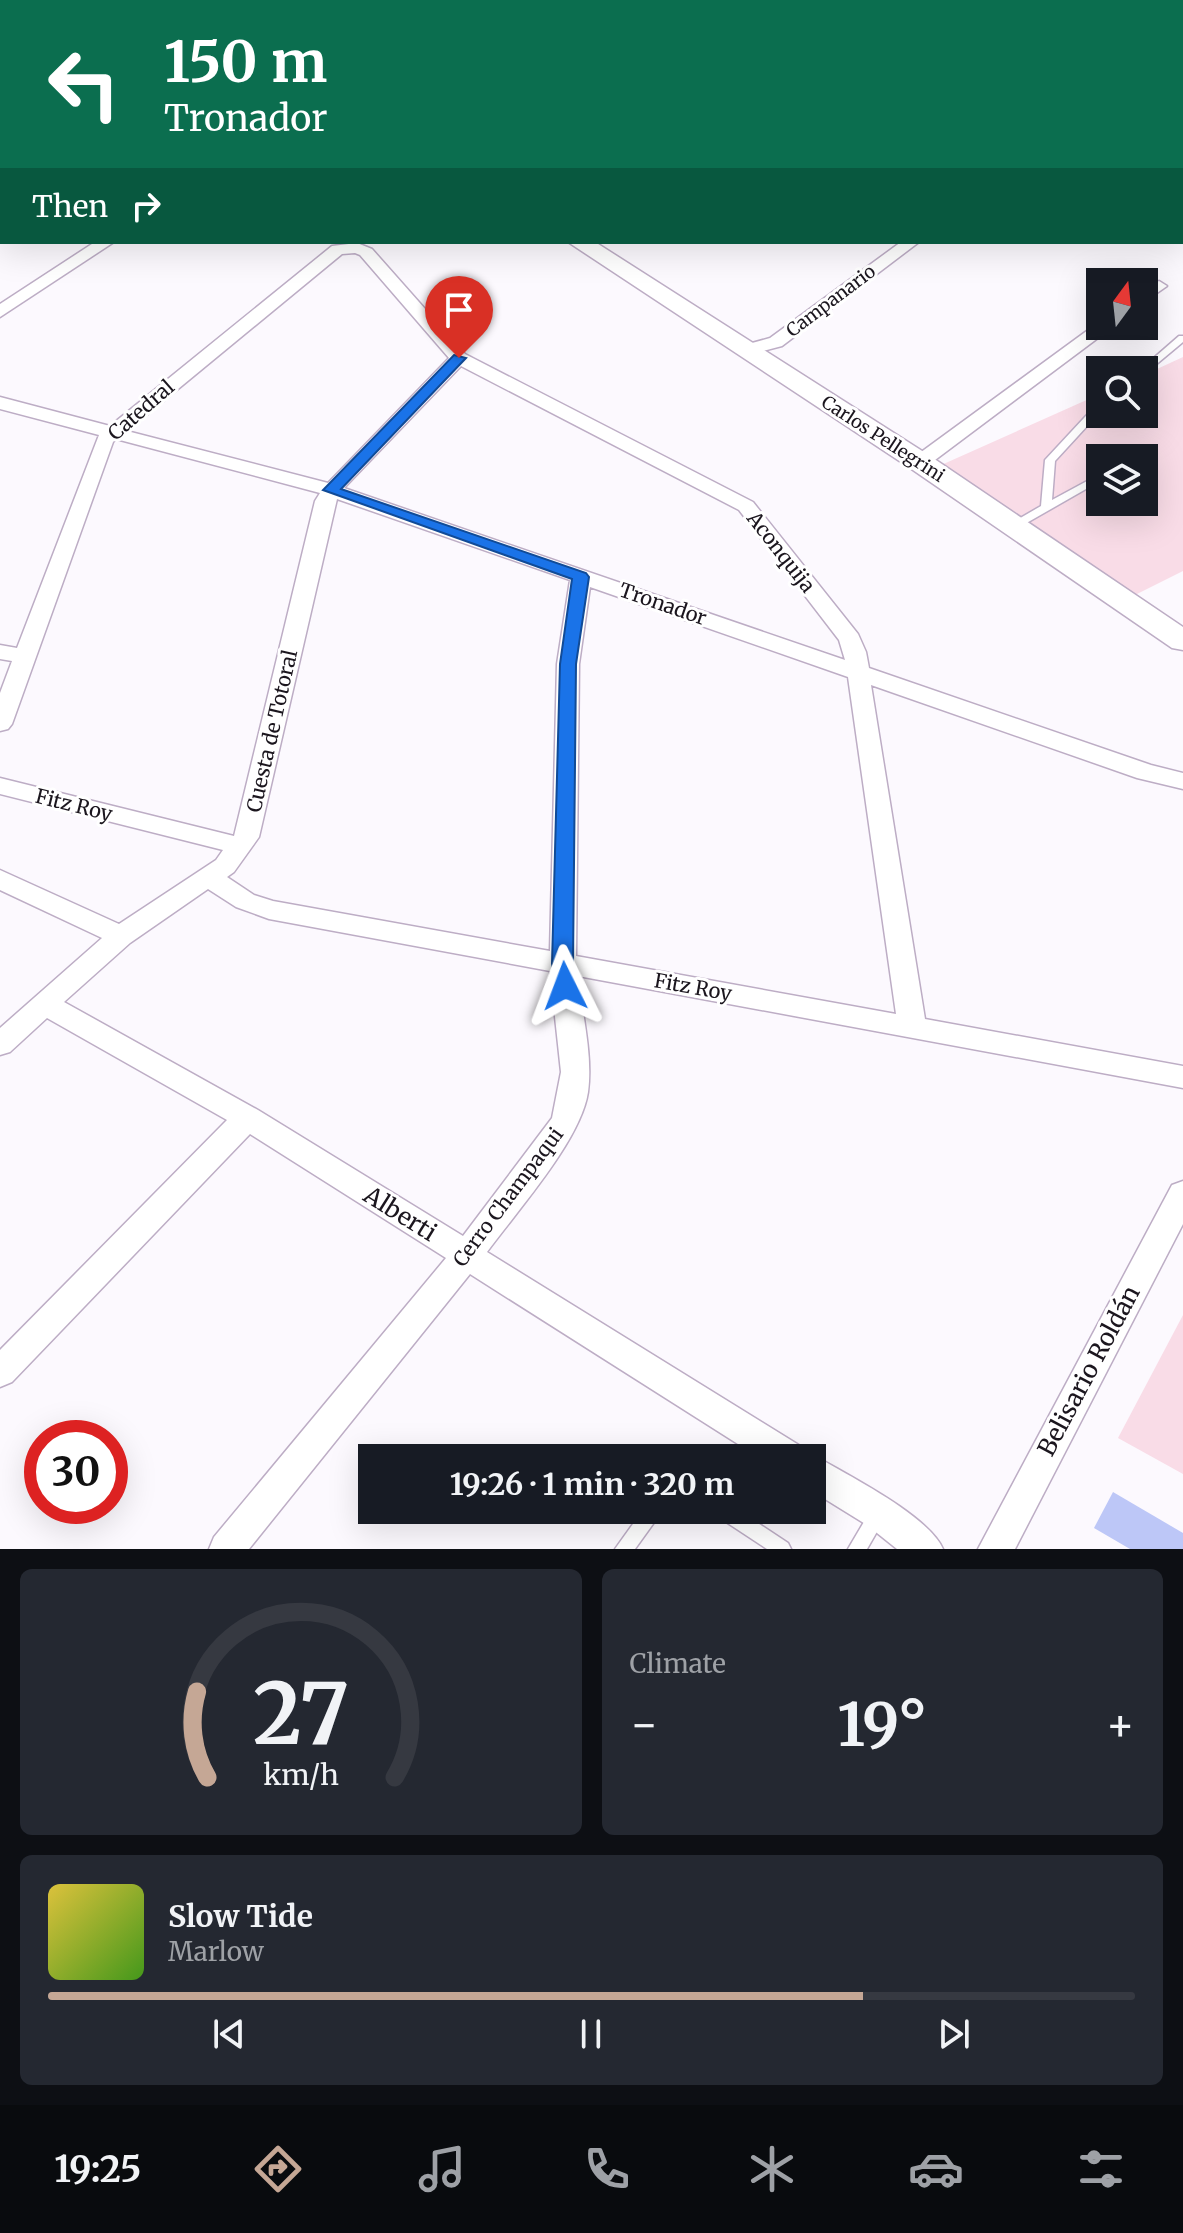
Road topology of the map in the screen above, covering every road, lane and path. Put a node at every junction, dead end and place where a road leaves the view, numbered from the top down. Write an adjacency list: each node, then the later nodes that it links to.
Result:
1 (103, 244): 5 (street)
2 (582, 244): 8 (main road, Carlos Pellegrini)
3 (908, 244): 8 (street, Campanario)
4 (338, 249): 9 (street, Aconquija); 13 (street, Catedral)
5 (0, 312)
6 (1182, 338): 10 (lane)
7 (1086, 340): 14 (street)
8 (747, 350): 14 (main road, Carlos Pellegrini)
9 (459, 358): 16 (street, Cuesta de Totoral); 23 (street, Aconquija)
10 (1158, 358)
11 (0, 403): 13 (street, Tronador)
12 (1086, 421): 17 (lane)
13 (112, 432): 16 (street, Tronador); 22 (street, Catedral)
14 (920, 462): 18 (main road, Carlos Pellegrini)
15 (1086, 485): 17 (lane)
16 (331, 490): 19 (street, Tronador); 27 (street, Cuesta de Totoral)
17 (1046, 508): 18 (lane)
18 (1012, 527): 20 (main road, Carlos Pellegrini)
19 (581, 577): 23 (street, Tronador); 31 (street, Cerro Champaqui)
20 (1183, 641)
21 (0, 652): 22 (street)
22 (26, 656): 24 (street, Catedral)
23 (856, 670): 26 (street, Tronador); 33 (street, Aconquija)
24 (0, 724)
25 (0, 786): 27 (street, Fitz Roy)
26 (1181, 786)
27 (241, 846): 28 (street, Cuesta de Totoral)
28 (209, 877): 30 (street, Cuesta de Totoral); 31 (street, Fitz Roy)
29 (0, 879): 30 (street)
30 (121, 936): 32 (street, Cuesta de Totoral)
31 (563, 964): 33 (street, Fitz Roy); 38 (street, Cerro Champaqui)
32 (46, 1005): 34 (street, Cuesta de Totoral); 36 (street, Alberti)
33 (912, 1026): 35 (street, Fitz Roy)
34 (0, 1044)
35 (1183, 1077)
36 (248, 1118): 38 (street, Alberti); 39 (street)
37 (1183, 1194): 50 (street, Belisario Roldán)
38 (467, 1255): 40 (street, Alberti); 45 (street, Cerro Champaqui)
39 (0, 1372)
40 (768, 1444)
41 (826, 1481): 42 (street)
42 (879, 1513): 48 (lane); 49 (street)
43 (643, 1524): 46 (lane)
44 (744, 1524): 47 (lane)
45 (227, 1549)
46 (624, 1549)
47 (782, 1549)
48 (857, 1549)
49 (925, 1549)
50 (996, 1549)

